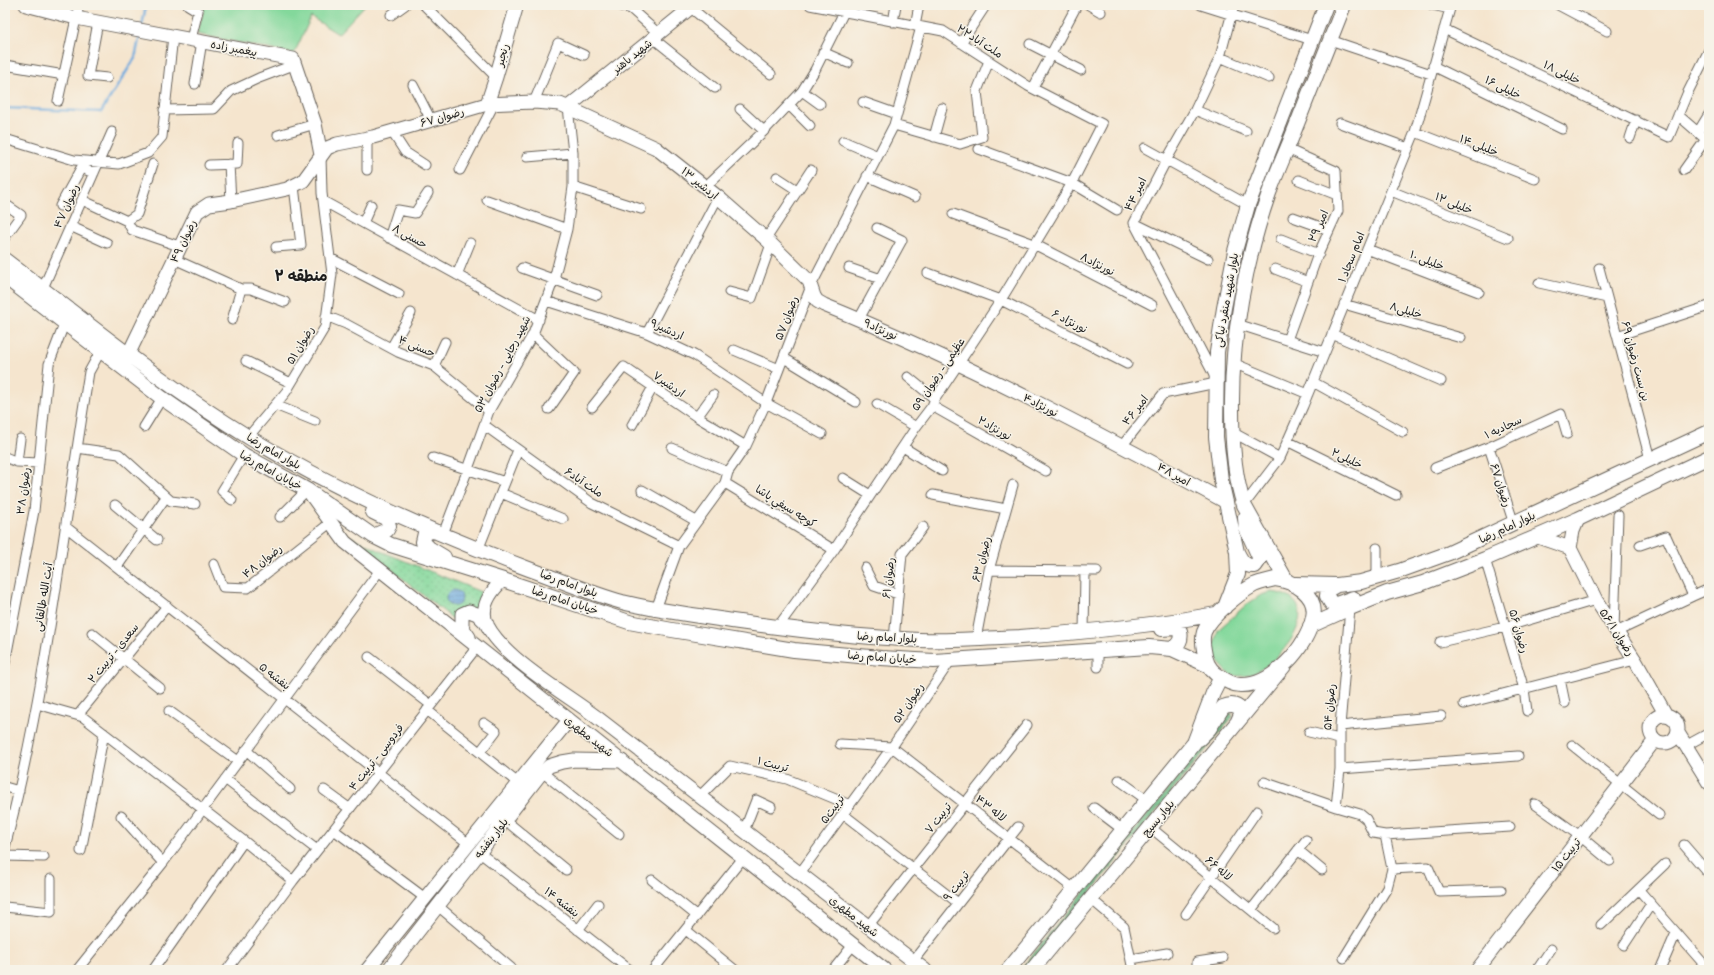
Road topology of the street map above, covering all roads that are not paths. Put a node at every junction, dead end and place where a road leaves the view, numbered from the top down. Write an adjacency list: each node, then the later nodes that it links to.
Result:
1 (26, 5): 22 (street, پیغمبر زاده)
2 (188, 5): 34 (street)
3 (405, 5): 25 (street)
4 (424, 5): 52 (street)
5 (516, 5): 52 (street, رنجبر)
6 (617, 5): 20 (street)
7 (810, 5): 23 (street, ملت آباد۲۲)
8 (896, 5): 28 (street)
9 (919, 5): 29 (street, رضوان ۵۷)
10 (986, 5): 37 (street)
11 (1077, 5): 42 (street)
12 (1088, 5): 24 (street)
13 (1201, 5): 26 (street)
14 (1234, 5): 26 (street, امیر ۴۴)
15 (1326, 5): 35 (main road, بلوار شهید منفرد نیاکی)
16 (1344, 5): 36 (main road, بلوار شهید منفرد نیاکی)
17 (1432, 5): 21 (street)
18 (1558, 5): 31 (street)
19 (693, 6): 33 (street, شهید باهنر); 50 (street)
20 (632, 7): 33 (street)
21 (1450, 7): 30 (street, امام سجاد ۱)
22 (78, 11): 27 (street, پیغمبر زاده); 51 (street)
23 (844, 12): 28 (street, ملت آباد۲۲); 40 (street)
24 (1101, 12)
25 (391, 15)
26 (1230, 15): 35 (street); 43 (street, امیر ۴۴)
27 (98, 22): 32 (street, پیغمبر زاده); 53 (street)
28 (893, 22): 29 (street, ملت آباد۲۲)
29 (918, 26): 37 (street, ملت آباد۲۲); 71 (street, رضوان ۵۷)
30 (1444, 28): 49 (street, امام سجاد ۱); 75 (street, خلیلی ۱۸)
31 (1607, 31)
32 (173, 36): 34 (street, پیغمبر زاده); 68 (street)
33 (656, 36): 57 (street); 66 (street, شهید باهنر)
34 (196, 40): 47 (street, پیغمبر زاده); 55 (street)
35 (1312, 40): 135 (main road, بلوار شهید منفرد نیاکی)
36 (1330, 40): 49 (street, خلیلی ۱۶); 99 (main road, بلوار شهید منفرد نیاکی)
37 (961, 43): 44 (street, ملت آباد۲۲)
38 (1030, 44): 42 (street)
39 (1709, 50): 73 (street)
40 (824, 52): 45 (street); 59 (street)
41 (584, 55): 61 (street)
42 (1050, 55): 48 (street); 58 (street)
43 (1220, 57): 54 (street); 70 (street, امیر ۴۴)
44 (989, 61): 58 (street, ملت آباد۲۲); 89 (street)
45 (848, 63)
46 (5, 64): 51 (street)
47 (296, 64): 68 (street); 77 (street)
48 (1081, 70)
49 (1432, 70): 81 (street, خلیلی ۱۶); 86 (street, امام سجاد ۱)
50 (771, 74)
51 (64, 75): 60 (street)
52 (496, 77): 63 (street, رنجبر)
53 (107, 78)
54 (1269, 78)
55 (195, 84)
56 (413, 85): 74 (street)
57 (715, 88)
58 (1033, 88): 78 (street, ملت آباد۲۲)
59 (802, 91): 64 (street); 65 (street)
60 (58, 101)
61 (534, 102): 63 (street, رضوان ۶۷); 66 (street, رضوان ۶۷)
62 (863, 102): 71 (street)
63 (490, 104): 74 (street, رضوان ۶۷); 111 (street)
64 (820, 104)
65 (789, 105): 79 (street); 82 (street)
66 (568, 106): 100 (street, شهید رجایی - رضوان ۵۳); 122 (street, اردشیر ۱۳)
67 (942, 108): 89 (street)
68 (164, 110): 105 (street)
69 (740, 110): 82 (street)
70 (1195, 110): 83 (street); 104 (street, امیر ۴۴)
71 (897, 114): 80 (street, رضوان ۵۷)
72 (1709, 114): 87 (street)
73 (1678, 115): 75 (street, خلیلی ۱۸); 87 (street)
74 (431, 120): 85 (street, رضوان ۶۷)
75 (1636, 120): 91 (street)
76 (1340, 123): 97 (street)
77 (315, 124): 88 (street); 101 (street)
78 (1102, 124): 119 (street, عظیمی - رضوان ۵۹)
79 (810, 126)
80 (894, 126): 89 (street); 102 (street, رضوان ۵۷)
81 (1562, 130)
82 (764, 131): 122 (street)
83 (1246, 131)
84 (112, 132): 105 (street, رضوان ۴۷)
85 (392, 132): 90 (street, رضوان ۶۷); 109 (street)
86 (1415, 132): 97 (street, امام سجاد ۱); 117 (street, خلیلی ۱۴)
87 (1698, 132): 93 (street)
88 (278, 135)
89 (934, 137)
90 (367, 138): 101 (street, رضوان ۶۷); 110 (street)
91 (1630, 138)
92 (5, 140): 105 (street)
93 (1708, 140): 113 (street)
94 (843, 141): 102 (street)
95 (238, 143): 107 (street)
96 (1145, 148): 104 (street)
97 (1408, 148): 124 (street, امام سجاد ۱)
98 (979, 149): 119 (street)
99 (1287, 149): 126 (street, امیر ۲۹); 195 (main road, بلوار شهید منفرد نیاکی)
100 (573, 153): 103 (street); 121 (street, شهید رجایی - رضوان ۵۳)
101 (321, 155): 120 (street, رضوان ۴۹); 132 (street, رضوان ۵۱)
102 (878, 156): 115 (street, رضوان ۵۷)
103 (527, 157)
104 (1167, 159): 135 (street); 143 (street, امیر ۴۴)
105 (99, 162): 114 (street, رضوان ۴۷)
106 (153, 164): 141 (street)
107 (229, 164): 108 (street); 131 (street)
108 (210, 165)
109 (425, 165)
110 (367, 170)
111 (460, 170)
112 (811, 170): 123 (street)
113 (1684, 170)
114 (94, 173): 129 (street, رضوان ۴۷); 136 (street)
115 (867, 176): 128 (street); 175 (street, رضوان ۵۷)
116 (777, 177): 123 (street)
117 (1535, 179)
118 (1299, 180): 126 (street)
119 (1072, 183): 138 (street); 155 (street, عظیمی - رضوان ۵۹)
120 (294, 186): 131 (street, رضوان ۴۹); 157 (street)
121 (573, 187): 137 (street); 145 (street, شهید رجایی - رضوان ۵۳)
122 (705, 187): 127 (street, اردشیر ۱۳)
123 (797, 190): 152 (street)
124 (1391, 191): 150 (street, خلیلی ۱۲); 158 (street, امام سجاد ۱)
125 (428, 193): 149 (street)
126 (1337, 195): 147 (street, امیر ۲۹)
127 (718, 197): 152 (street, اردشیر ۱۳); 196 (street)
128 (915, 197)
129 (82, 200): 141 (street); 144 (street, رضوان ۴۷)
130 (487, 200): 145 (street)
131 (231, 201): 156 (street, رضوان ۴۹)
132 (323, 201): 142 (street, حسنی ۸); 160 (street, رضوان ۵۱)
133 (5, 204): 148 (street)
134 (371, 205): 142 (street)
135 (1248, 205): 217 (main road, بلوار شهید منفرد نیاکی)
136 (60, 206)
137 (641, 209)
138 (1117, 210)
139 (953, 214): 155 (street, نورنژاد۸)
140 (1294, 217): 147 (street)
141 (127, 221): 156 (street)
142 (363, 223): 149 (street, حسنی ۸)
143 (1134, 223): 162 (street); 217 (street, امیر ۴۴)
144 (70, 226): 153 (street); 176 (street, رضوان ۴۷)
145 (567, 228): 171 (street, شهید رجایی - رضوان ۵۳)
146 (877, 228): 172 (street)
147 (1329, 230): 159 (street, امیر ۲۹)
148 (5, 237)
149 (389, 238): 169 (street, حسنی ۸)
150 (1508, 238)
151 (1280, 239): 159 (street)
152 (768, 241): 175 (street, اردشیر ۱۳); 178 (street)
153 (107, 243)
154 (470, 244): 169 (street)
155 (1034, 244): 183 (street, عظیمی - رضوان ۵۹); 187 (street, نورنژاد۸)
156 (179, 246): 161 (street, رضوان ۴۹)
157 (276, 247)
158 (1367, 249): 179 (street, خلیلی ۱۰); 186 (street, امام سجاد ۱)
159 (1319, 254): 173 (street, امیر ۲۹)
160 (330, 258): 180 (street); 190 (street, رضوان ۵۱)
161 (174, 259): 177 (street); 207 (street, رضوان ۴۹)
162 (1208, 259)
163 (5, 260): 176 (main road, بلوار امام رضا)
164 (522, 268): 171 (street)
165 (849, 268): 172 (street)
166 (1599, 268): 182 (street, بن بست رضوان ۶۹)
167 (1275, 269): 173 (street)
168 (928, 273): 183 (street, نورنژاد ۶)
169 (457, 275): 193 (street, حسنی ۸)
170 (5, 277): 194 (main road, خیابان امام رضا)
171 (554, 279): 181 (street); 184 (street, شهید رجایی - رضوان ۵۳)
172 (881, 279): 191 (street)
173 (1308, 282): 201 (street, امیر ۲۹)
174 (1539, 283): 182 (street)
175 (811, 286): 191 (street, نورنژاد۹); 208 (street, رضوان ۵۷)
176 (43, 288): 207 (main road, بلوار امام رضا)
177 (241, 289): 185 (street); 192 (street)
178 (729, 292)
179 (1479, 292)
180 (399, 294)
181 (597, 295)
182 (1607, 298): 199 (street, بن بست رضوان ۶۹)
183 (1001, 300): 211 (street, عظیمی - رضوان ۵۹); 212 (street, نورنژاد ۶)
184 (546, 301): 193 (street, شهید رجایی - رضوان ۵۳); 196 (street, اردشیر۹)
185 (285, 302)
186 (1344, 304): 198 (street, امام سجاد ۱); 200 (street, خلیلی۸)
187 (1152, 305)
188 (1709, 306): 199 (street)
189 (410, 313): 203 (street)
190 (326, 316): 203 (street, حسنی ۴); 219 (street, رضوان ۵۱)
191 (859, 319): 211 (street, نورنژاد۹)
192 (232, 320)
193 (539, 320): 197 (street, شهید رجایی - رضوان ۵۳)
194 (65, 322): 205 (main road, خیابان امام رضا); 260 (street, رضوان ۳۸)
195 (1237, 324): 201 (street); 210 (main road, بلوار شهید منفرد نیاکی)
196 (647, 333): 225 (street, اردشیر۹)
197 (533, 334): 230 (street); 231 (street, شهید رجایی - رضوان ۵۳)
198 (1332, 334): 206 (street, امام سجاد ۱); 216 (street)
199 (1617, 336): 258 (street, بن بست رضوان ۶۹)
200 (1461, 338)
201 (1287, 340): 206 (street)
202 (445, 342): 213 (street)
203 (391, 348): 213 (street, حسنی ۴)
204 (734, 350): 214 (street)
205 (100, 352): 223 (main road, خیابان امام رضا); 249 (street, آیت الله طالقانی)
206 (1325, 352): 218 (street, امام سجاد ۱)
207 (128, 355): 243 (main road, بلوار امام رضا)
208 (784, 358): 214 (street, رضوان ۵۷); 224 (street)
209 (246, 361): 219 (street)
210 (1234, 363): 221 (street); 238 (main road, بلوار شهید منفرد نیاکی)
211 (960, 364): 226 (street, عظیمی - رضوان ۵۹); 247 (street, نورنژاد۴)
212 (1127, 364)
213 (434, 366): 231 (street, حسنی ۴)
214 (779, 369): 225 (street, رضوان ۵۷)
215 (908, 377): 226 (street, نورنژاد۲)
216 (1440, 381)
217 (1216, 382): 247 (street, امیر ۴۶); 279 (main road, بلوار شهید منفرد نیاکی)
218 (1312, 382): 221 (street, امام سجاد ۱); 239 (street)
219 (291, 383): 228 (street, رضوان ۵۱)
220 (653, 387): 229 (street, اردشیر۷); 232 (street, اردشیر۷); 235 (street)
221 (1308, 394): 245 (street, امام سجاد ۱)
222 (713, 395): 232 (street)
223 (162, 398): 236 (street); 253 (main road, خیابان امام رضا)
224 (856, 402)
225 (766, 403): 241 (street, اردشیر۹); 246 (street, رضوان ۵۷)
226 (933, 403): 237 (street, عظیمی - رضوان ۵۹); 264 (street, نورنژاد۲)
227 (877, 404): 237 (street)
228 (275, 405): 233 (street); 243 (street, رضوان ۵۱)
229 (592, 407)
230 (549, 409)
231 (489, 411): 234 (street, شهید رجایی - رضوان ۵۳)
232 (697, 417): 246 (street, اردشیر۷)
233 (316, 421)
234 (484, 425): 252 (street, ملت آباد۶); 262 (street, شهید رجایی - رضوان ۵۳)
235 (632, 425)
236 (144, 427)
237 (916, 427): 251 (street, عظیمی - رضوان ۵۹)
238 (1232, 432): 257 (street); 282 (main road, بلوار شهید منفرد نیاکی)
239 (1403, 432)
240 (1709, 432): 258 (main road, بلوار امام رضا)
241 (822, 434)
242 (1566, 434): 248 (street, سجادیه ۱)
243 (248, 437): 270 (main road, بلوار امام رضا)
244 (20, 439): 259 (street)
245 (1287, 441): 257 (street, امام سجاد ۱); 276 (street, خلیلی۲)
246 (746, 446): 265 (street, رضوان ۵۷)
247 (1122, 446): 279 (street, امیر ۴۸)
248 (1489, 447): 261 (street, سجادیه ۱); 290 (street, رضوان ۶۷)
249 (77, 448): 277 (street); 291 (street, آیت الله طالقانی)
250 (672, 448): 265 (street)
251 (903, 448): 263 (street); 274 (street, عظیمی - رضوان ۵۹)
252 (518, 450): 267 (street); 299 (street, ملت آباد۶)
253 (244, 455): 271 (main road, خیابان امام رضا); 278 (street)
254 (5, 457): 259 (street)
255 (1709, 457): 287 (main road, بلوار امام رضا)
256 (433, 458): 262 (street)
257 (1280, 458): 282 (street, امام سجاد ۱)
258 (1650, 459): 290 (main road, بلوار امام رضا)
259 (17, 462): 260 (street)
260 (39, 463): 336 (street, رضوان ۳۸)
261 (1434, 468)
262 (468, 469): 267 (street); 294 (street, شهید رجایی - رضوان ۵۳)
263 (942, 471)
264 (1046, 471)
265 (728, 472): 268 (street, رضوان ۵۷)
266 (843, 478): 274 (street)
267 (505, 482): 273 (street)
268 (724, 483): 288 (street, رضوان ۵۷); 303 (street, كوچه سيفي پاشا)
269 (1012, 485): 283 (street, رضوان ۶۳)
270 (338, 487): 294 (main road, بلوار امام رضا); 295 (main road)
271 (307, 490): 285 (street); 289 (street, شهید مطهری); 295 (main road, خیابان امام رضا)
272 (642, 490): 288 (street)
273 (501, 493): 286 (street); 302 (street)
274 (870, 495): 303 (street, عظیمی - رضوان ۵۹)
275 (933, 495): 283 (street)
276 (1396, 495)
277 (166, 497): 280 (street); 293 (street)
278 (232, 500)
279 (1226, 502): 304 (main road, بلوار شهید منفرد نیاکی)
280 (195, 504)
281 (115, 505): 293 (street)
282 (1244, 506): 304 (main road); 316 (main road, بلوار شهید منفرد نیاکی)
283 (1006, 509): 311 (street, رضوان ۶۳)
284 (1618, 515): 331 (street)
285 (280, 517)
286 (563, 519)
287 (1578, 519): 296 (main road, بلوار امام رضا); 301 (street)
288 (696, 521): 299 (street, رضوان ۵۷)
289 (330, 523): 306 (street, رضوان ۴۸); 310 (street, شهید مطهری)
290 (1514, 524): 314 (main road, بلوار امام رضا)
291 (66, 527): 307 (street, بنفشه ۵); 355 (street, آیت الله طالقانی)
292 (923, 527): 320 (street, رضوان ۶۱)
293 (144, 528): 297 (street); 307 (street)
294 (440, 533): 302 (main road, بلوار امام رضا); 309 (main road)
295 (373, 536): 309 (main road, خیابان امام رضا)
296 (1538, 537): 301 (street); 305 (main road, بلوار امام رضا)
297 (157, 540)
298 (1640, 545): 321 (street)
299 (679, 546): 325 (street, رضوان ۵۷)
300 (1377, 548): 314 (street)
301 (1570, 548): 322 (street, رضوان ۵۶/۱)
302 (478, 550): 325 (main road, بلوار امام رضا)
303 (834, 550): 330 (street, عظیمی - رضوان ۵۹)
304 (1237, 552): 326 (main road, بلوار شهید منفرد نیاکی)
305 (1485, 559): 319 (main road, بلوار امام رضا); 329 (street, رضوان ۵۶)
306 (214, 564)
307 (117, 567): 323 (street, بنفشه ۵)
308 (865, 568): 320 (street)
309 (466, 569): 315 (main road, خیابان امام رضا)
310 (380, 570): 338 (street, شهید مطهری); 353 (street)
311 (989, 570): 313 (street); 335 (street, رضوان ۶۳)
312 (1097, 571): 313 (street)
313 (1085, 572): 332 (street)
314 (1377, 577): 317 (main road, بلوار امام رضا)
315 (503, 580): 327 (street); 343 (main road, خیابان امام رضا)
316 (1290, 582): 317 (main road, بلوار امام رضا); 326 (main road); 328 (main road)
317 (1337, 585): 319 (main road)
318 (1709, 589): 321 (street)
319 (1388, 593): 324 (main road, بلوار امام رضا)
320 (898, 594): 334 (street, رضوان ۶۱)
321 (1693, 596): 331 (street)
322 (1596, 600): 329 (street); 331 (street, رضوان ۵۶/۱)
323 (167, 606): 342 (street, سعدی - تربیت ۲); 353 (street, بنفشه ۵)
324 (1350, 608): 328 (main road, بلوار امام رضا); 367 (street, رضوان ۵۴)
325 (656, 609): 330 (main road, بلوار امام رضا)
326 (1221, 610): 332 (main road, بلوار امام رضا); 346 (main road)
327 (487, 624): 338 (street, شهید مطهری); 383 (street, شهید مطهری)
328 (1310, 626): 347 (main road)
329 (1505, 627): 337 (street); 352 (street, رضوان ۵۶)
330 (777, 628): 334 (main road, بلوار امام رضا)
331 (1615, 630): 344 (street, رضوان ۵۶/۱)
332 (1084, 632): 335 (main road, بلوار امام رضا); 339 (main road)
333 (92, 633): 342 (street)
334 (894, 639): 335 (main road, بلوار امام رضا)
335 (976, 639)
336 (7, 641): 345 (street, رضوان ۳۸)
337 (1440, 642)
338 (475, 645): 357 (street, فردوسی - تربیت ۴); 363 (street, شهید مطهری)
339 (1172, 649): 340 (main road, خیابان امام رضا); 346 (main road, خیابان امام رضا)
340 (1098, 651): 343 (main road, خیابان امام رضا); 348 (street)
341 (369, 657): 357 (street)
342 (124, 659): 351 (street); 360 (street, سعدی - تربیت ۲)
343 (951, 660): 378 (street, رضوان ۵۲)
344 (1635, 660): 350 (street); 361 (street, رضوان ۵۶/۱)
345 (5, 663)
346 (1207, 665): 349 (main road)
347 (1284, 666): 349 (main road); 365 (main road, بلوار بسیج)
348 (1098, 667)
349 (1221, 677): 374 (main road, بلوار بسیج)
350 (1560, 679): 352 (street); 354 (street)
351 (160, 688)
352 (1524, 689): 356 (street); 359 (street, رضوان ۵۶)
353 (285, 699): 379 (street); 387 (street, بنفشه ۵)
354 (1565, 703)
355 (37, 704): 360 (street); 399 (street, آیت الله طالقانی)
356 (1464, 704)
357 (429, 708): 380 (street); 387 (street, فردوسی - تربیت ۴)
358 (169, 711): 384 (street)
359 (1526, 711)
360 (78, 715): 369 (street)
361 (1666, 715): 370 (street); 373 (street)
362 (1441, 716): 367 (street)
363 (569, 720): 385 (street, شهید مطهری); 393 (street, بلوار بنفشه)
364 (484, 723): 380 (street)
365 (1237, 723): 374 (main road); 416 (main road, بلوار بسیج)
366 (1027, 725): 402 (street, تربیت ۷)
367 (1340, 726): 372 (street, رضوان ۵۴)
368 (1309, 732): 372 (street)
369 (104, 733): 408 (street); 432 (street)
370 (1678, 733): 373 (street); 377 (street)
371 (1709, 733): 377 (street)
372 (1339, 739): 386 (street, رضوان ۵۴)
373 (1654, 740): 394 (street, تربیت ۱۵)
374 (1194, 743): 401 (main road, بلوار بسیج)
375 (840, 744): 378 (street)
376 (1572, 745): 394 (street)
377 (1686, 745): 395 (street)
378 (892, 747): 382 (street, رضوان ۵۲); 402 (street, لاله ۴۳)
379 (246, 750): 384 (street); 397 (street)
380 (480, 752): 393 (street)
381 (1518, 756): 386 (street)
382 (884, 758): 404 (street, تربیت۵)
383 (652, 760): 389 (street); 400 (street, شهید مطهری)
384 (238, 761): 390 (street)
385 (622, 762): 388 (street, بلوار بنفشه); 389 (street, شهید مطهری)
386 (1340, 769): 407 (street, رضوان ۵۴)
387 (378, 772): 409 (street, فردوسی - تربیت ۴); 427 (street, بنفشه ۵)
388 (542, 772): 414 (street, بلوار بنفشه); 421 (street)
389 (640, 776): 436 (street, شهید مطهری)
390 (225, 779): 408 (street); 430 (street)
391 (1119, 780): 401 (street)
392 (1264, 782): 407 (street)
393 (518, 783): 427 (street, بلوار بنفشه)
394 (1621, 783): 412 (street); 423 (street, تربیت ۱۵)
395 (1709, 783)
396 (5, 787): 399 (street)
397 (290, 789)
398 (324, 790): 409 (street)
399 (19, 791): 429 (street, آیت الله طالقانی)
400 (700, 796): 404 (street, تربیت ۱); 420 (street, شهید مطهری)
401 (1147, 800): 419 (main road, بلوار بسیج)
402 (965, 803): 424 (street, لاله ۴۳); 440 (street, تربیت ۷)
403 (1535, 804): 423 (street)
404 (850, 805): 411 (street, تربیت۵)
405 (771, 808): 420 (street)
406 (1094, 808): 419 (street)
407 (1336, 808): 422 (street)
408 (203, 809): 426 (street); 438 (street)
409 (350, 809): 418 (street, فردوسی - تربیت ۴)
410 (1257, 811): 446 (street)
411 (843, 814): 440 (street); 444 (street, تربیت۵)
412 (1659, 815)
413 (121, 816): 438 (street)
414 (505, 820): 433 (street, بلوار بنفشه); 442 (street)
415 (1018, 827): 424 (street, تربیت ۹)
416 (1150, 827): 446 (street, لاله ۶۶); 454 (main road, بلوار بسیج)
417 (1510, 827): 422 (street)
418 (334, 830): 430 (street, فردوسی - تربیت ۴); 453 (street)
419 (1123, 830): 450 (main road, بلوار بسیج)
420 (744, 831): 444 (street, شهید مطهری)
421 (619, 834)
422 (1385, 836): 441 (street)
423 (1580, 836): 437 (street); 493 (street, تربیت ۱۵)
424 (1009, 838): 450 (street, لاله ۴۳); 455 (street, تربیت ۹)
425 (1306, 840): 431 (street)
426 (244, 841): 449 (street); 480 (street)
427 (469, 844): 453 (street, بلوار بنفشه)
428 (1684, 845): 445 (street)
429 (5, 847)
430 (317, 850): 449 (street, فردوسی - تربیت ۴)
431 (1298, 850): 443 (street); 460 (street)
432 (81, 851)
433 (480, 852): 458 (street, بلوار بنفشه); 466 (street, بنفشه ۱۴)
434 (5, 856): 435 (street)
435 (44, 857)
436 (744, 858): 462 (street); 469 (street, شهید مطهری)
437 (1610, 861)
438 (163, 863): 479 (street)
439 (1665, 864): 452 (street)
440 (914, 868): 455 (street); 464 (street, تربیت ۷)
441 (1392, 868): 451 (street); 474 (street)
442 (566, 870)
443 (1322, 870)
444 (800, 873): 464 (street, شهید مطهری)
445 (1709, 874)
446 (1212, 878): 460 (street, لاله ۶۶); 461 (street)
447 (51, 879): 459 (street)
448 (652, 880): 462 (street)
449 (293, 881): 481 (street, فردوسی - تربیت ۴)
450 (1074, 889): 489 (main road, بلوار بسیج)
451 (1501, 890)
452 (1639, 890): 457 (street); 463 (street)
453 (425, 898): 482 (street, بلوار بنفشه)
454 (1091, 899): 475 (street); 490 (main road, بلوار بسیج)
455 (958, 903): 476 (street, تربیت ۹)
456 (598, 904): 466 (street)
457 (1651, 904): 468 (street); 470 (street)
458 (438, 906): 477 (street, بلوار بنفشه); 478 (street)
459 (5, 908)
460 (1251, 910): 465 (street, لاله ۶۶)
461 (1186, 914)
462 (696, 916): 467 (street)
463 (1601, 925)
464 (868, 926): 476 (street, شهید مطهری)
465 (1272, 928)
466 (578, 930): 483 (street, بنفشه ۱۴)
467 (686, 930): 484 (street); 485 (street)
468 (1676, 933): 495 (street); 496 (street)
469 (853, 945): 486 (street); 487 (street, شهید مطهری)
470 (1624, 946)
471 (1551, 949): 494 (street)
472 (1167, 953): 475 (street)
473 (1223, 958): 492 (street)
474 (1344, 958)
475 (1131, 959): 491 (street)
476 (913, 961): 488 (street, شهید مطهری)
477 (393, 968)
478 (511, 968)
479 (77, 970)
480 (153, 970)
481 (227, 970)
482 (367, 970)
483 (630, 970)
484 (653, 970)
485 (736, 970)
486 (833, 970)
487 (885, 970)
488 (925, 970)
489 (1008, 970)
490 (1032, 970)
491 (1133, 970)
492 (1198, 970)
493 (1476, 970)
494 (1537, 970)
495 (1660, 970)
496 (1708, 970)

